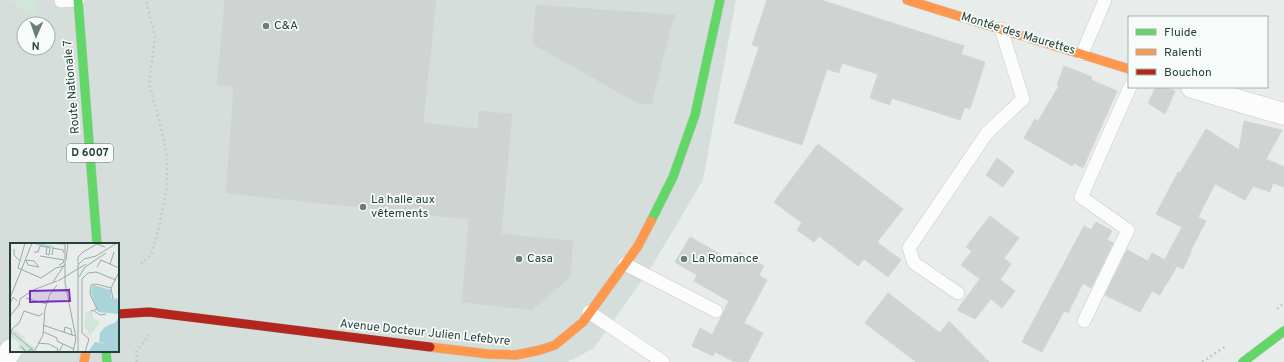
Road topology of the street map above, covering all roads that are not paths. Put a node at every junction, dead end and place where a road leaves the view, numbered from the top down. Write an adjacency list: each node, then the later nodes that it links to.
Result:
1 (78, 0): 5 (lane); 12 (street, Route Nationale 7 / D 6007)
2 (720, 0): 13 (street, Avenue Docteur Julien Lefebvre)
3 (907, 0): 6 (street, Montée des Maurettes)
4 (1105, 0): 7 (lane)
5 (61, 1)
6 (1001, 29): 7 (street, Montée des Maurettes); 14 (lane)
7 (1082, 54): 8 (street, Montée des Maurettes)
8 (1128, 68)
9 (1130, 88): 18 (lane)
10 (1195, 88): 11 (street)
11 (1284, 114)
12 (97, 243)
13 (624, 264): 15 (lane); 16 (street, Avenue Docteur Julien Lefebvre)
14 (958, 293)
15 (716, 311)
16 (589, 312): 22 (street, Avenue Docteur Julien Lefebvre); 25 (lane)
17 (119, 314): 22 (street, Avenue Docteur Julien Lefebvre)
18 (1084, 321)
19 (1284, 332): 26 (street)
20 (10, 352): 23 (street)
21 (86, 352): 24 (street)
22 (540, 356)
23 (3, 362)
24 (84, 362)
25 (663, 362)
26 (1243, 362)

